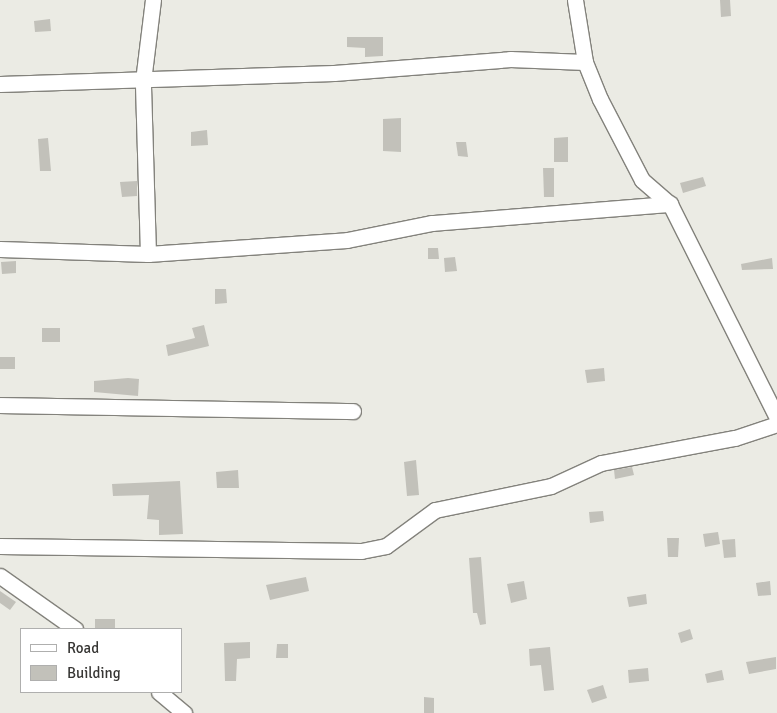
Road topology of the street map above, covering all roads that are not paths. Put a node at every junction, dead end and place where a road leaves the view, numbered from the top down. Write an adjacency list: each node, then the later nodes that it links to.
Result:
1 (153, 0): 4 (street)
2 (575, 0): 3 (street)
3 (585, 62): 4 (street); 6 (street)
4 (143, 81): 5 (street); 8 (street)
5 (0, 84)
6 (670, 204): 8 (street); 11 (street)
7 (0, 249): 8 (street)
8 (148, 254)
9 (0, 405): 10 (street)
10 (354, 411)
11 (777, 418)
12 (777, 424): 13 (street)
13 (0, 546)
14 (0, 576): 15 (street)
15 (74, 628)
16 (160, 693): 17 (street)
17 (184, 713)

